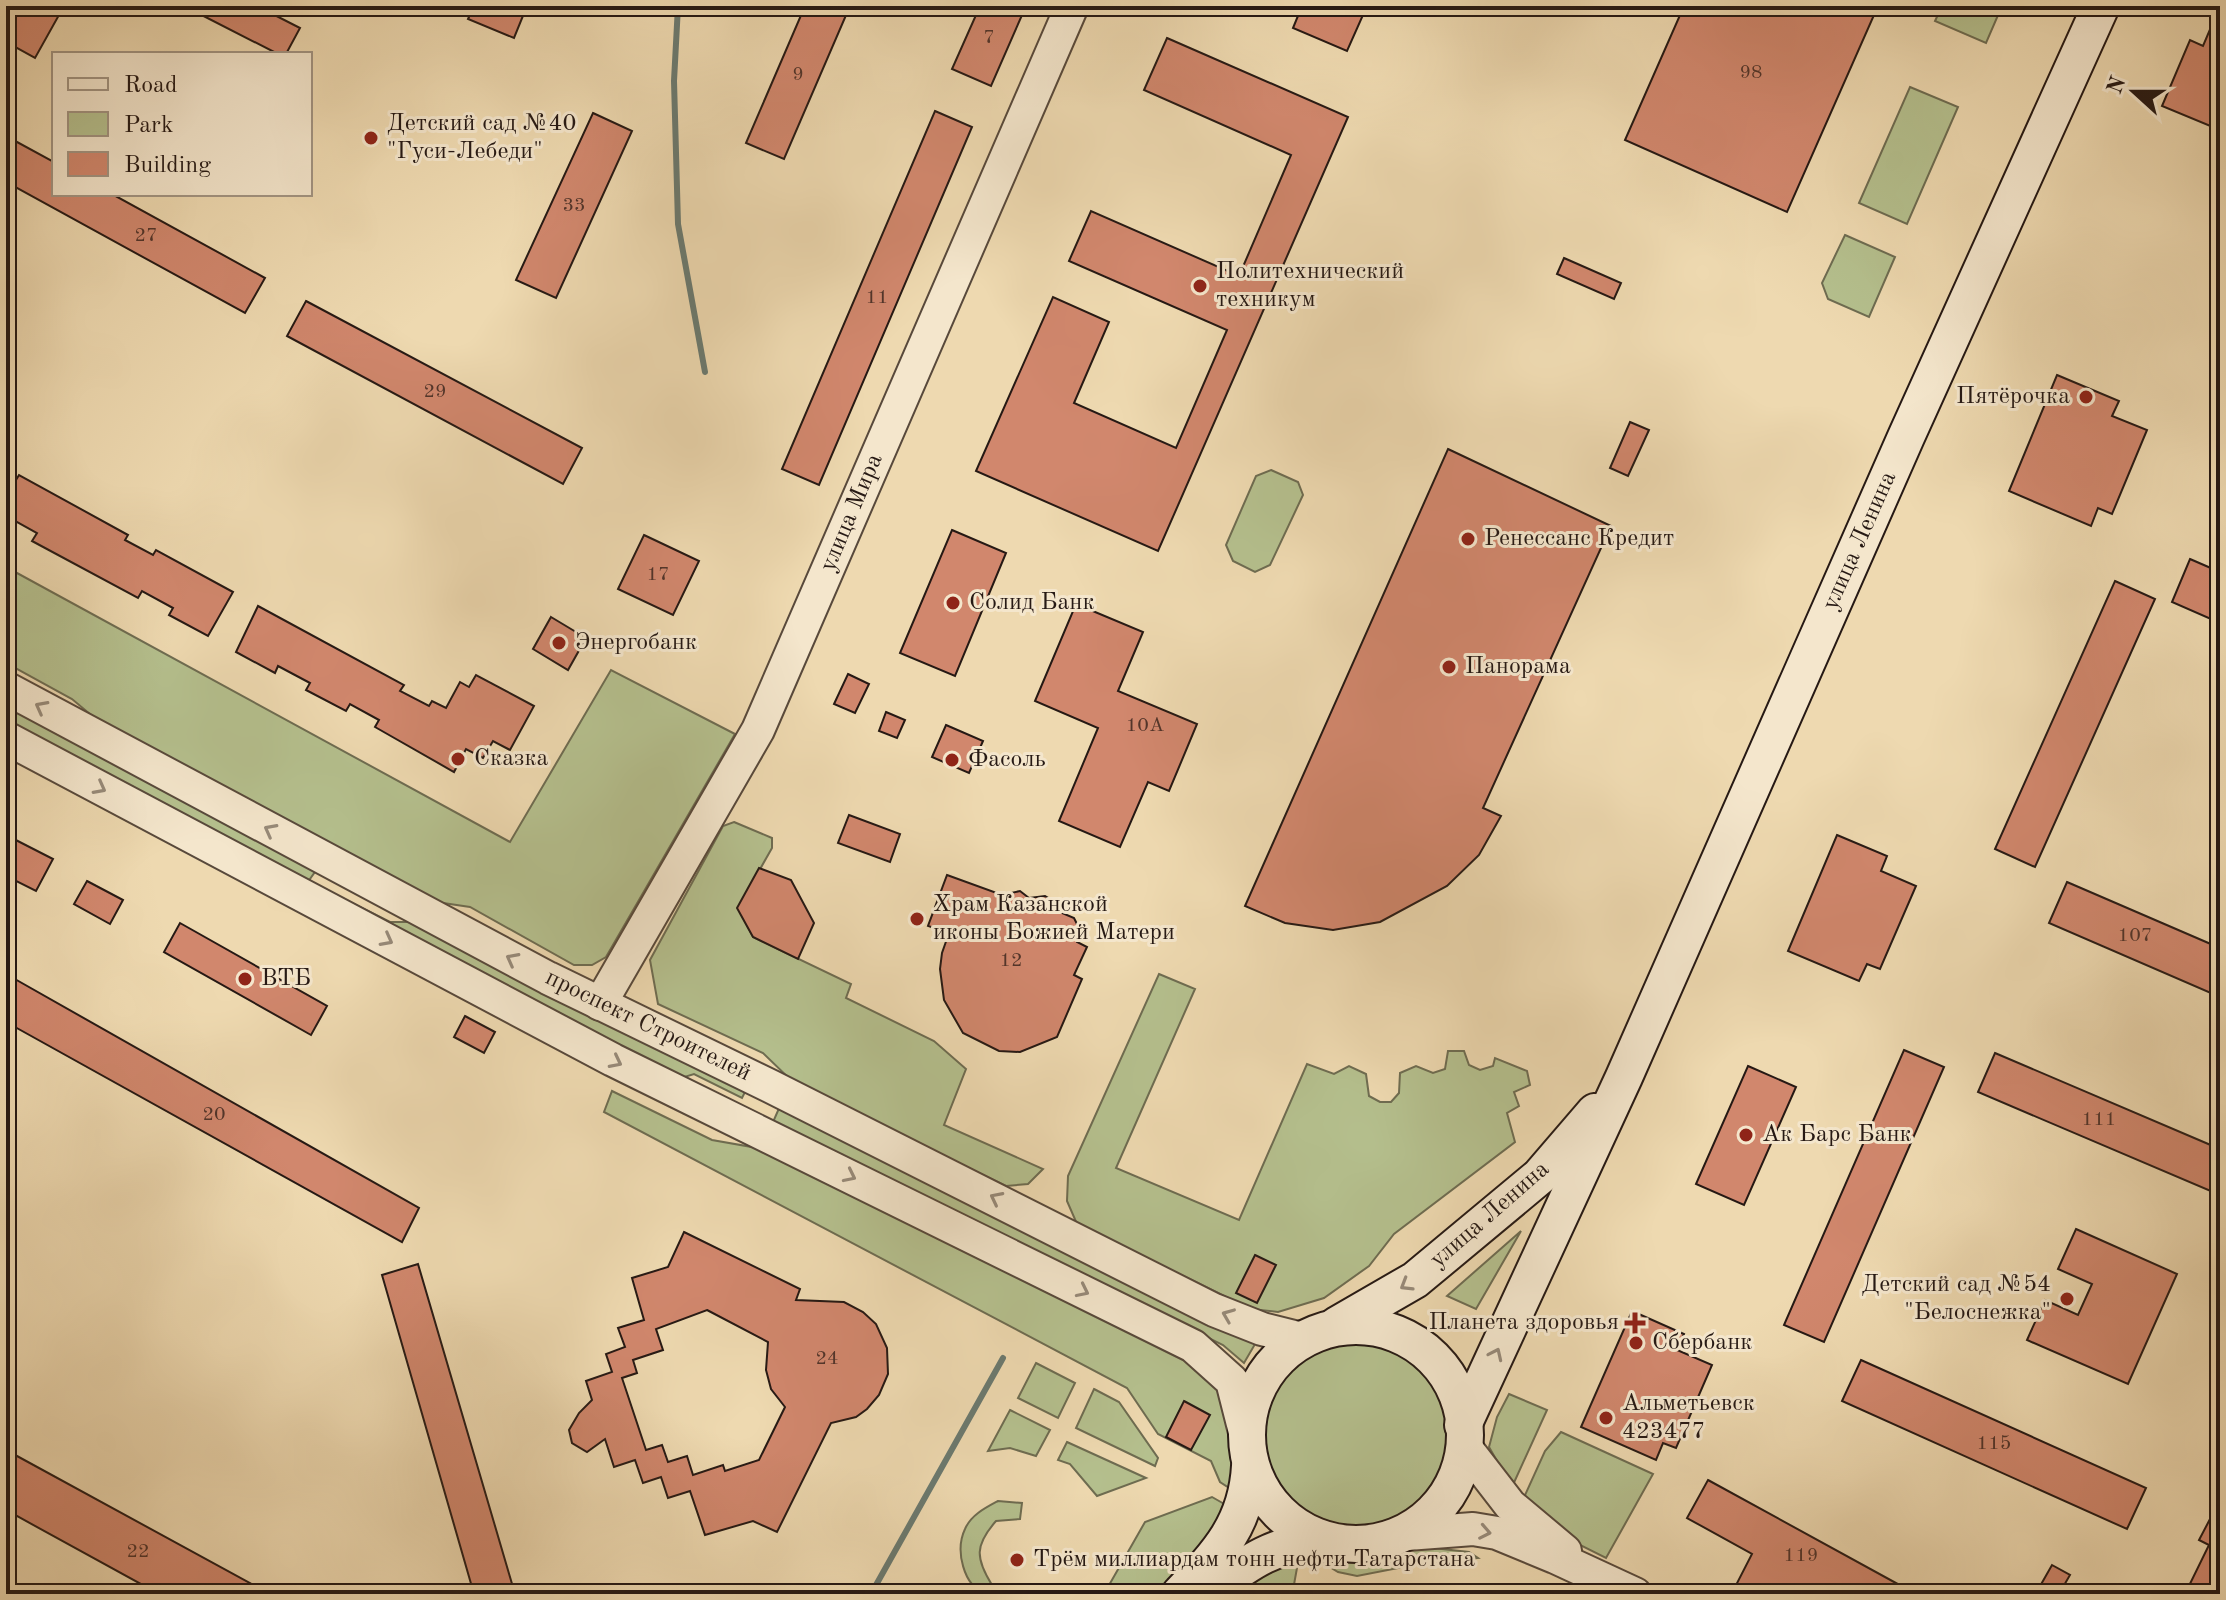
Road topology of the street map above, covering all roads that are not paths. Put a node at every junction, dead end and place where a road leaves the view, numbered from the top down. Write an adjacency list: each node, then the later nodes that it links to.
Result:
1 (1072, 6): 7 (street, улица Мира)
2 (2101, 6): 8 (main road, улица Ленина)
3 (6, 688): 5 (street, проспект Строителей, one-way to 3)
4 (6, 738): 6 (street, проспект Строителей, one-way to 6)
5 (339, 867): 6 (street); 7 (street, проспект Строителей, one-way to 5)
6 (318, 903): 10 (street, проспект Строителей, one-way to 10)
7 (600, 1004): 9 (street, проспект Строителей)
8 (1624, 1077): 11 (main road, улица Ленина, one-way to 11); 12 (main road, улица Ленина, one-way to 8)
9 (770, 1086): 10 (street); 11 (street, проспект Строителей, one-way to 9)
10 (750, 1127): 13 (street, проспект Строителей, one-way to 13)
11 (1318, 1333): 12 (main road); 13 (main road)
12 (1465, 1436): 14 (main road); 16 (street)
13 (1248, 1451): 15 (main road); 17 (main road)
14 (1407, 1534): 15 (main road); 16 (street, one-way to 16)
15 (1333, 1543): 18 (main road)
16 (1630, 1592)
17 (1180, 1594)
18 (1207, 1594)

